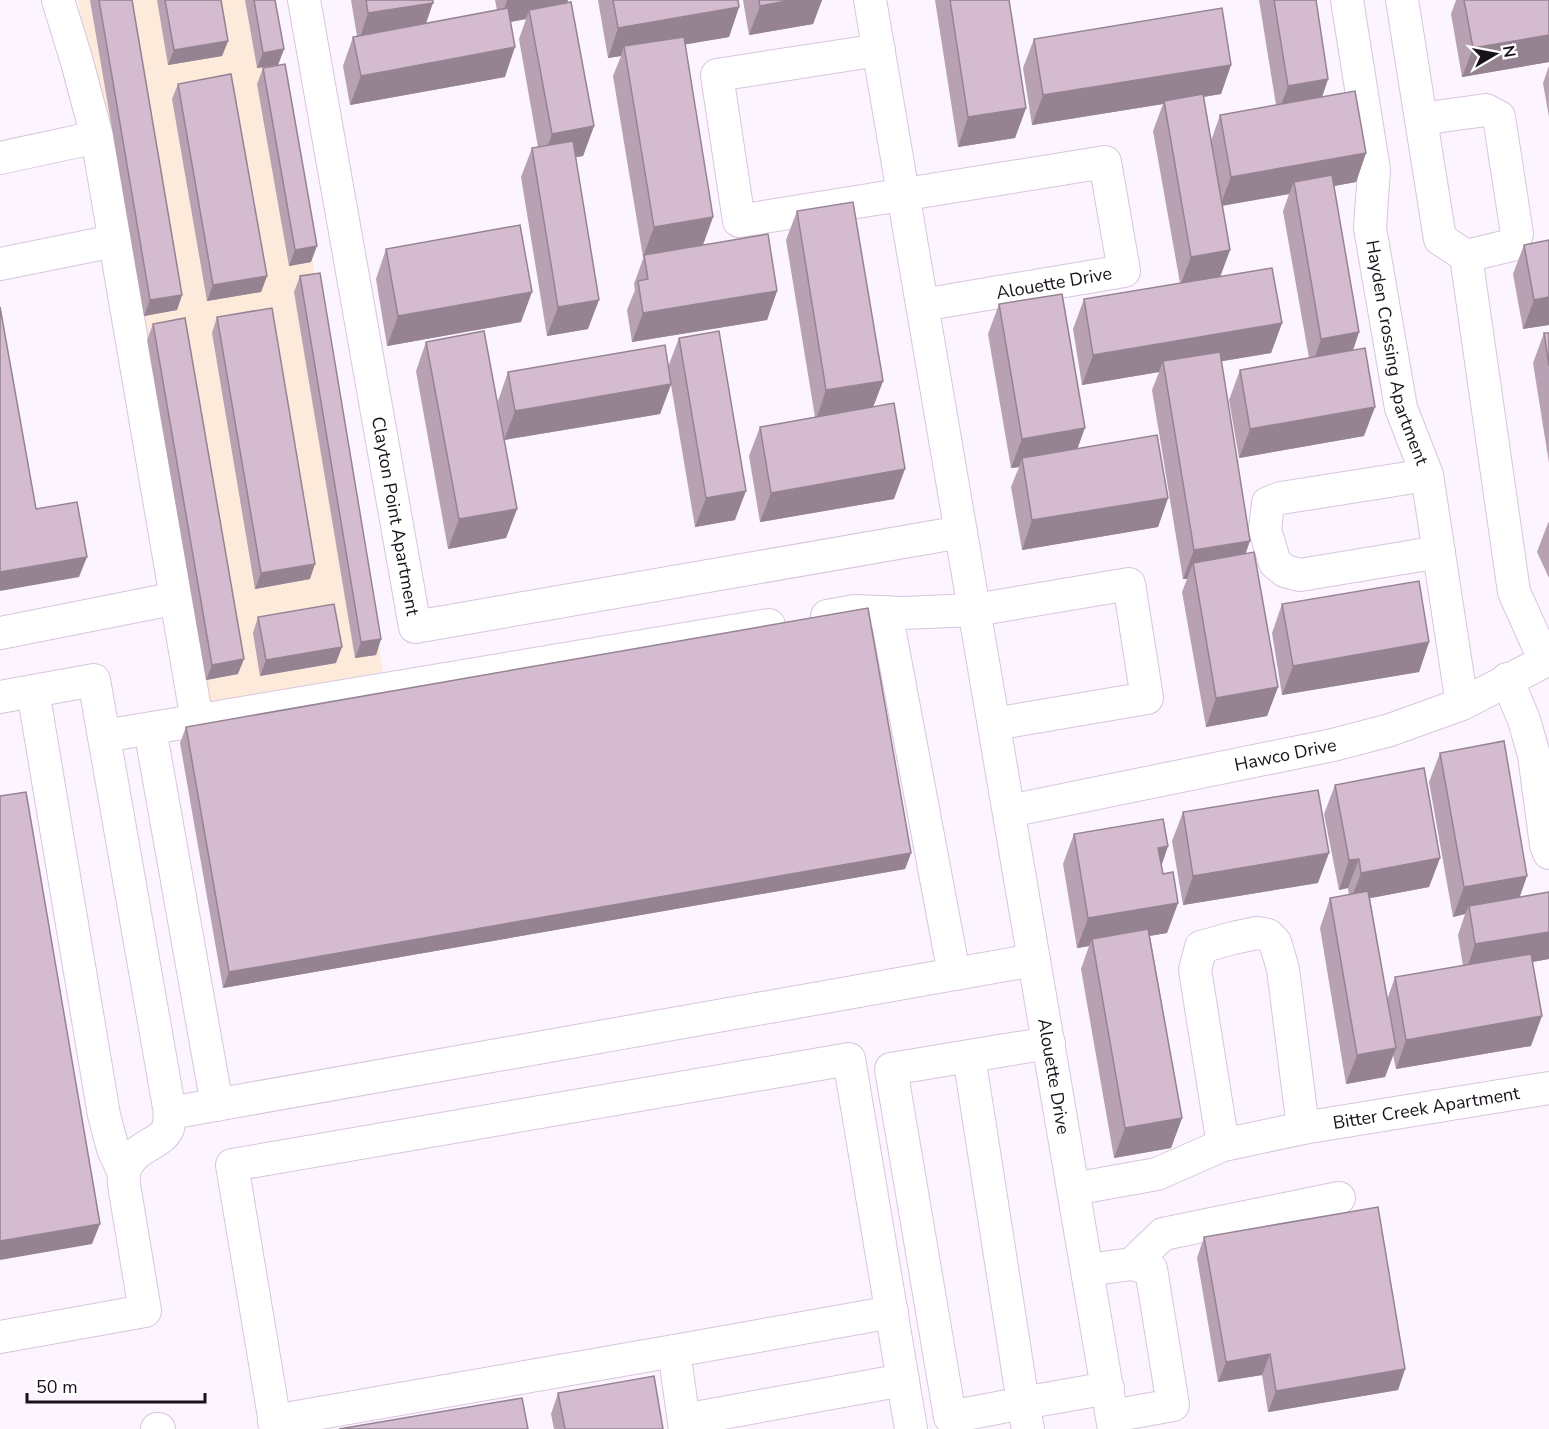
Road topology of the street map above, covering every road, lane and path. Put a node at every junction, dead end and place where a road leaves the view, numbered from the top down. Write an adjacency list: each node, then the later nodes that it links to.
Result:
1 (58, 0): 8 (street)
2 (304, 0): 16 (street, Clayton Point Apartment)
3 (870, 0): 6 (street, Alouette Drive)
4 (1347, 0): 15 (street, Hayden Crossing Apartment)
5 (1402, 0): 7 (street)
6 (879, 50): 10 (street, Alouette Drive); 10 (street)
7 (1421, 119): 12 (street); 12 (street)
8 (97, 138): 9 (street); 11 (street)
9 (0, 158)
10 (904, 196): 14 (street, Alouette Drive); 14 (street, Alouette Drive)
11 (114, 241): 13 (street); 18 (street)
12 (1466, 256): 22 (street)
13 (0, 264)
14 (922, 305): 16 (street, Alouette Drive)
15 (1427, 475): 17 (street, Hayden Crossing Apartment); 17 (street)
16 (961, 532): 19 (street, Alouette Drive)
17 (1439, 552): 26 (street, Hayden Crossing Apartment)
18 (177, 598): 21 (street); 27 (street)
19 (975, 610): 20 (street); 28 (street, Alouette Drive); 28 (street)
20 (886, 612): 27 (street); 34 (street)
21 (0, 633)
22 (1547, 660): 23 (street, Hawco Drive)
23 (1507, 679): 26 (street, Hawco Drive); 32 (street)
24 (33, 691): 25 (street); 30 (street); 42 (street)
25 (0, 697)
26 (1462, 704): 31 (street, Hawco Drive)
27 (197, 721): 29 (street)
28 (994, 724): 31 (street, Alouette Drive)
29 (150, 729): 30 (street); 38 (street)
30 (104, 736): 39 (street)
31 (1009, 811): 33 (street, Alouette Drive)
32 (1549, 853)
33 (1034, 960): 34 (street); 35 (street, Alouette Drive)
34 (954, 974): 38 (street)
35 (1048, 1043): 36 (street); 43 (street, Alouette Drive)
36 (969, 1056): 52 (street); 52 (street)
37 (1549, 1088): 40 (street, Bitter Creek Apartment)
38 (218, 1105): 39 (street)
39 (170, 1113): 42 (street)
40 (1303, 1128): 41 (street, Bitter Creek Apartment); 41 (street)
41 (1223, 1145): 43 (street, Bitter Creek Apartment)
42 (124, 1173): 48 (street)
43 (1073, 1189): 46 (street, Alouette Drive)
44 (1338, 1198): 45 (street)
45 (1132, 1264): 46 (street); 51 (street)
46 (1087, 1270): 51 (street, Alouette Drive)
47 (892, 1312): 49 (street); 50 (street); 54 (street)
48 (0, 1337)
49 (674, 1351): 53 (street); 54 (street)
50 (903, 1380): 53 (street); 55 (street)
51 (1111, 1411): 52 (street)
52 (1026, 1416)
53 (685, 1424)
54 (275, 1425)
55 (911, 1429)

